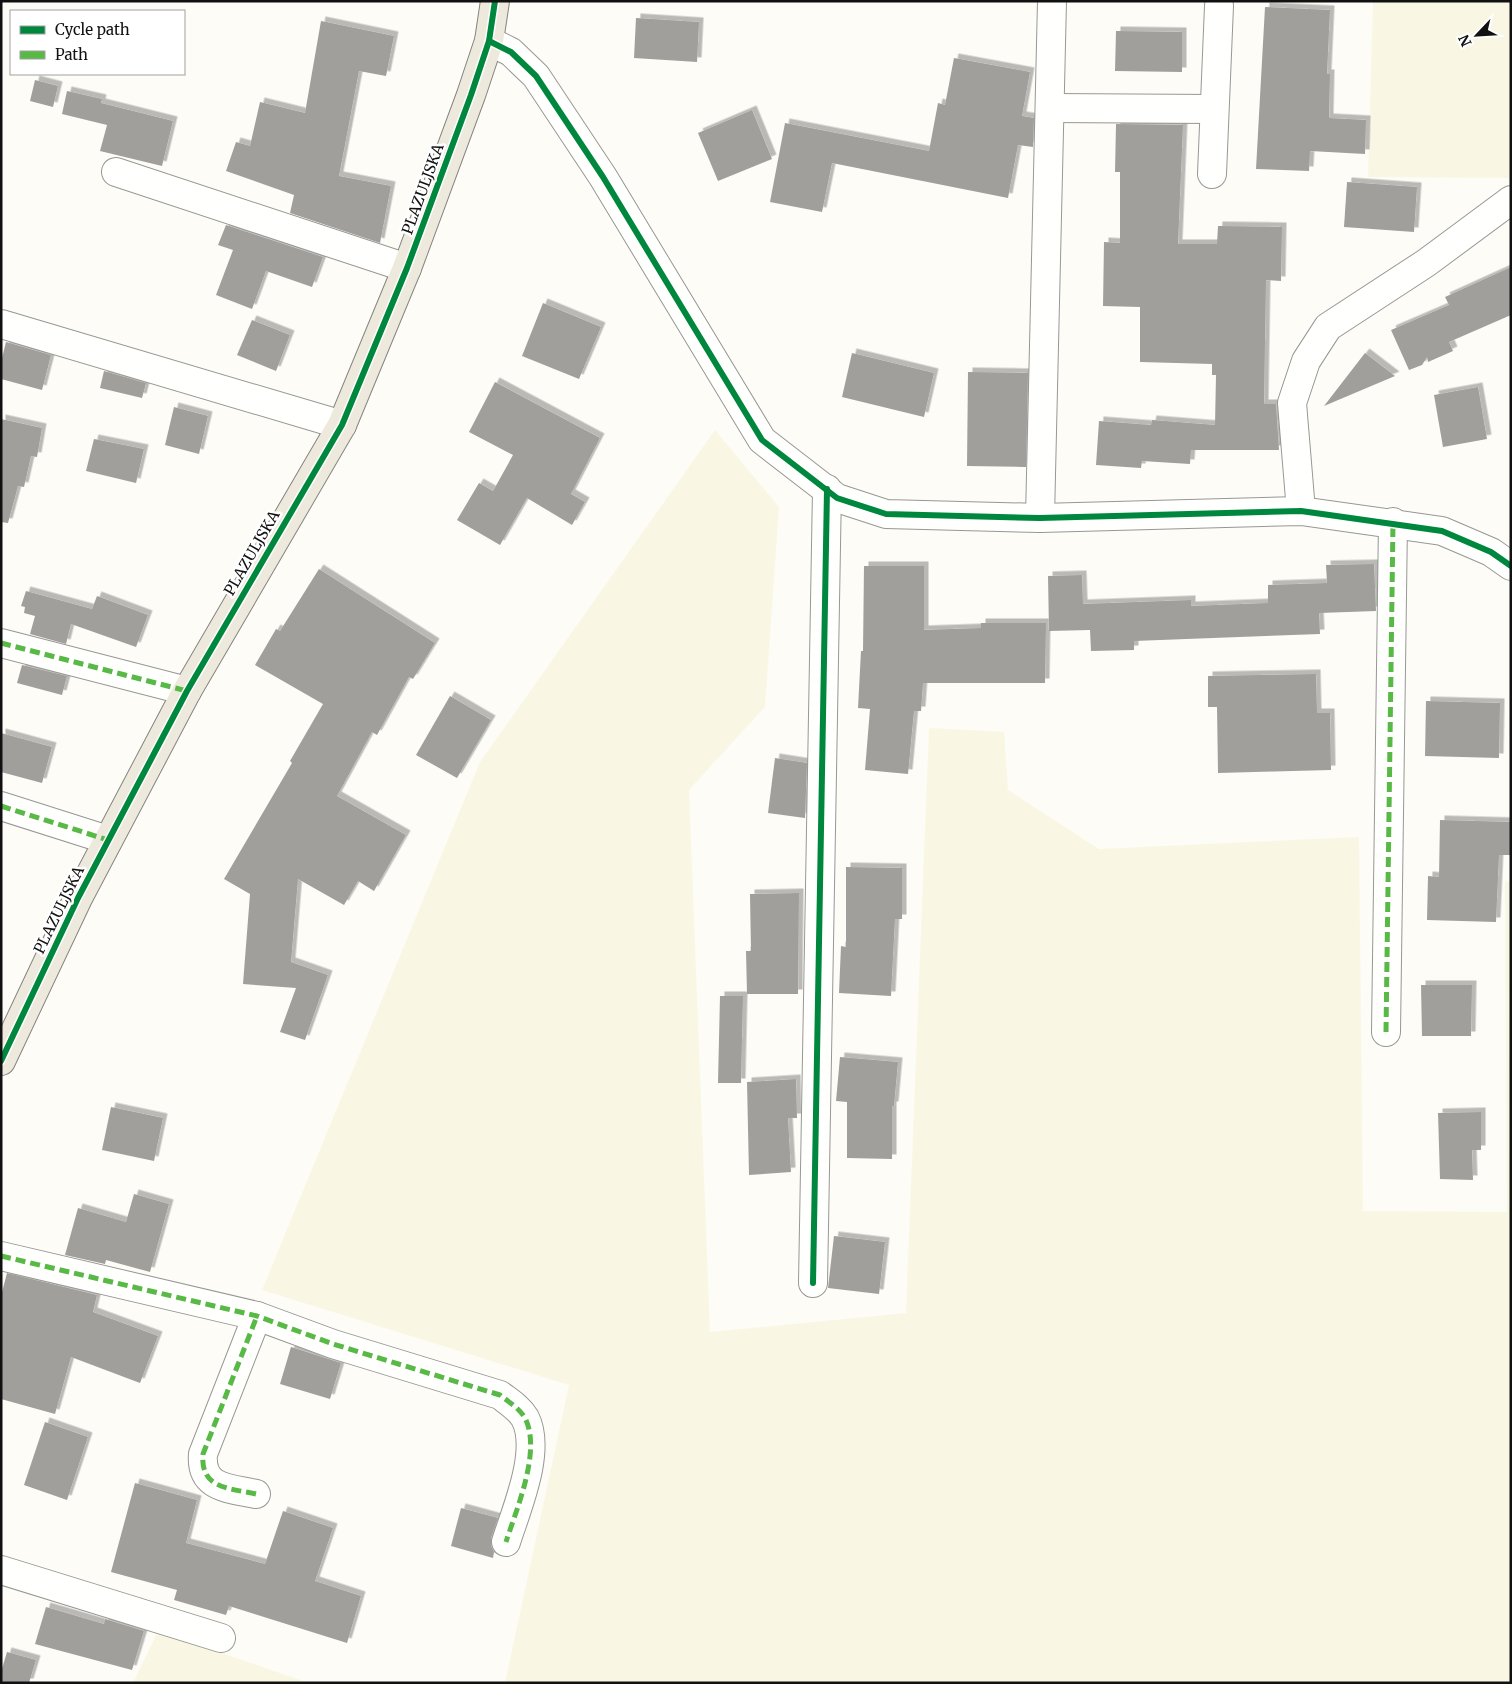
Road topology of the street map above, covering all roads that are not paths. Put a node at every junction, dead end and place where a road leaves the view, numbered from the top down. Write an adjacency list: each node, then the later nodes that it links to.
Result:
1 (495, 1): 4 (main road, PLAZULJSKA)
2 (1052, 1): 5 (street)
3 (1219, 6): 6 (street)
4 (489, 41): 10 (main road, PLAZULJSKA); 13 (street)
5 (1050, 108): 6 (street); 15 (street)
6 (1214, 109): 8 (street)
7 (116, 172): 10 (street)
8 (1212, 174)
9 (1511, 200): 14 (street)
10 (407, 268): 12 (main road, PLAZULJSKA)
11 (1, 324): 12 (street)
12 (342, 425): 19 (main road, PLAZULJSKA)
13 (827, 489): 15 (street); 25 (street)
14 (1301, 511): 15 (street); 16 (street)
15 (1040, 518)
16 (1393, 522): 17 (street); 22 (street)
17 (1511, 566)
18 (1, 642): 19 (street)
19 (187, 691): 21 (main road, PLAZULJSKA)
20 (1, 806): 21 (street)
21 (108, 840): 23 (main road, PLAZULJSKA)
22 (1386, 1032)
23 (1, 1061)
24 (1, 1256): 26 (street)
25 (813, 1283)
26 (257, 1316): 27 (street); 28 (street)
27 (256, 1494)
28 (506, 1542)
29 (1, 1570): 30 (street)
30 (221, 1638)

